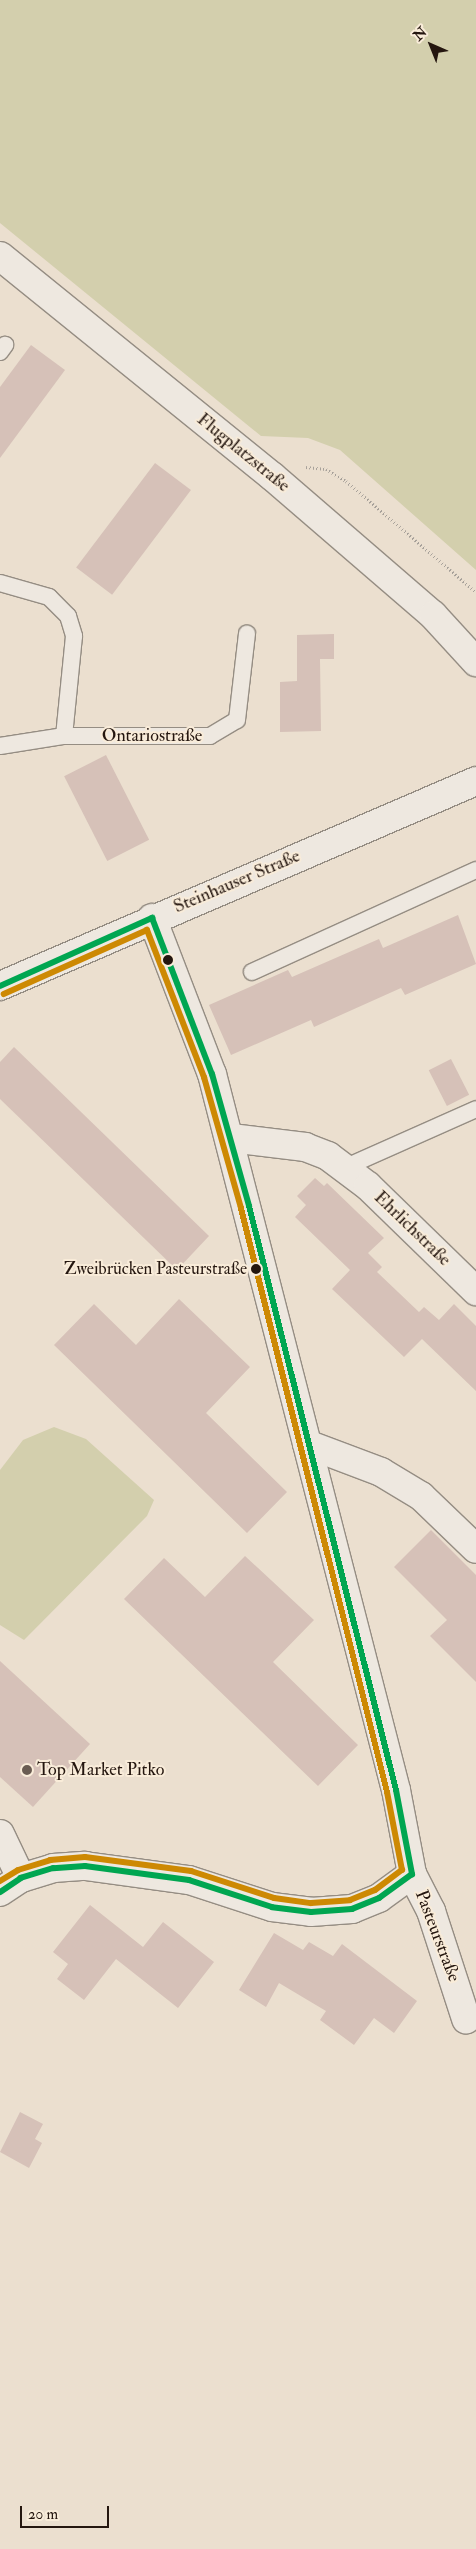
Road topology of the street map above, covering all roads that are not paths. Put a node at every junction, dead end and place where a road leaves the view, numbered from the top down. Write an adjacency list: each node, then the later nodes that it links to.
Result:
1 (0, 256): 4 (street, Flugplatzstraße)
2 (0, 583): 5 (lane)
3 (247, 634): 5 (lane, Ontariostraße)
4 (476, 662)
5 (64, 736): 6 (lane, Ontariostraße)
6 (0, 746)
7 (476, 780): 9 (street, Steinhauser Straße)
8 (476, 870): 10 (lane)
9 (152, 918): 11 (street, Steinhauser Straße); 13 (street, Pasteurstraße)
10 (252, 972)
11 (0, 986)
12 (476, 1109): 14 (lane)
13 (231, 1138): 14 (street, Ehrlichstraße); 16 (street, Pasteurstraße)
14 (346, 1168): 15 (street, Ehrlichstraße)
15 (476, 1291)
16 (307, 1444): 17 (street); 19 (street, Pasteurstraße)
17 (476, 1549)
18 (0, 1834): 20 (street)
19 (412, 1874): 20 (street); 21 (street, Pasteurstraße)
20 (11, 1885)
21 (471, 2022)

